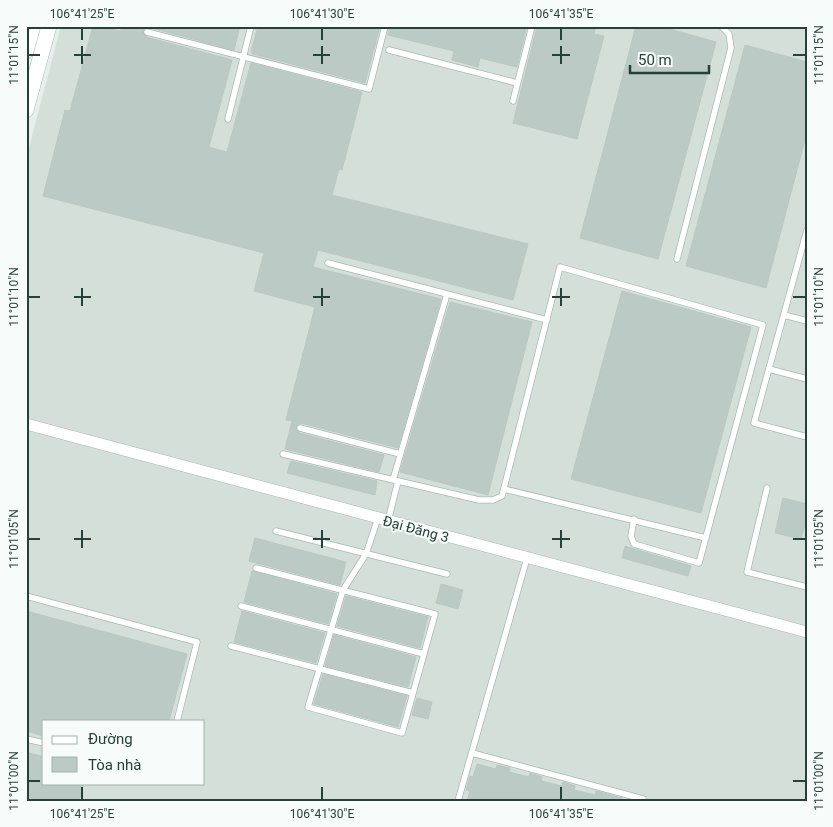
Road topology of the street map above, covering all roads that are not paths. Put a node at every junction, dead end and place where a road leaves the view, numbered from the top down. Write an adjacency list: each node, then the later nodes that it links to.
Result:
1 (33, 26): 9 (main road)
2 (50, 26): 13 (main road)
3 (250, 26): 10 (lane)
4 (385, 26): 10 (lane)
5 (532, 26): 11 (lane)
6 (721, 26): 16 (lane)
7 (147, 32): 10 (lane)
8 (388, 50): 11 (lane)
9 (26, 51)
10 (243, 57): 14 (lane)
11 (517, 83): 12 (lane)
12 (513, 101)
13 (26, 110)
14 (228, 119)
15 (807, 230): 19 (lane)
16 (677, 259)
17 (328, 263): 18 (lane)
18 (447, 294): 20 (lane); 28 (lane)
19 (784, 315): 21 (lane); 22 (lane)
20 (547, 320): 31 (lane); 35 (lane)
21 (807, 320)
22 (769, 369): 23 (lane); 26 (lane)
23 (807, 379)
24 (26, 424): 33 (street, Đại Đăng 3)
25 (300, 428): 28 (lane)
26 (807, 437)
27 (283, 454): 29 (lane)
28 (400, 454): 29 (lane)
29 (396, 480): 31 (lane); 33 (lane)
30 (767, 488): 40 (lane)
31 (504, 489): 32 (lane)
32 (634, 519): 35 (lane); 35 (lane)
33 (383, 520): 36 (lane); 37 (street, Đại Đăng 3)
34 (276, 531): 36 (lane)
35 (706, 538)
36 (366, 554): 39 (lane); 41 (lane)
37 (527, 558): 45 (street, Đại Đăng 3); 53 (lane)
38 (256, 568): 41 (lane)
39 (447, 574)
40 (807, 587)
41 (343, 590): 44 (lane); 47 (lane)
42 (26, 596): 50 (lane)
43 (241, 606): 44 (lane)
44 (330, 629): 47 (lane); 48 (lane)
45 (807, 632)
46 (232, 646): 48 (lane)
47 (424, 654): 49 (lane)
48 (319, 668): 49 (lane); 49 (lane)
49 (413, 693)
50 (177, 720)
51 (26, 738): 52 (lane)
52 (42, 742)
53 (472, 753): 54 (lane); 55 (lane)
54 (643, 799)
55 (458, 801)

